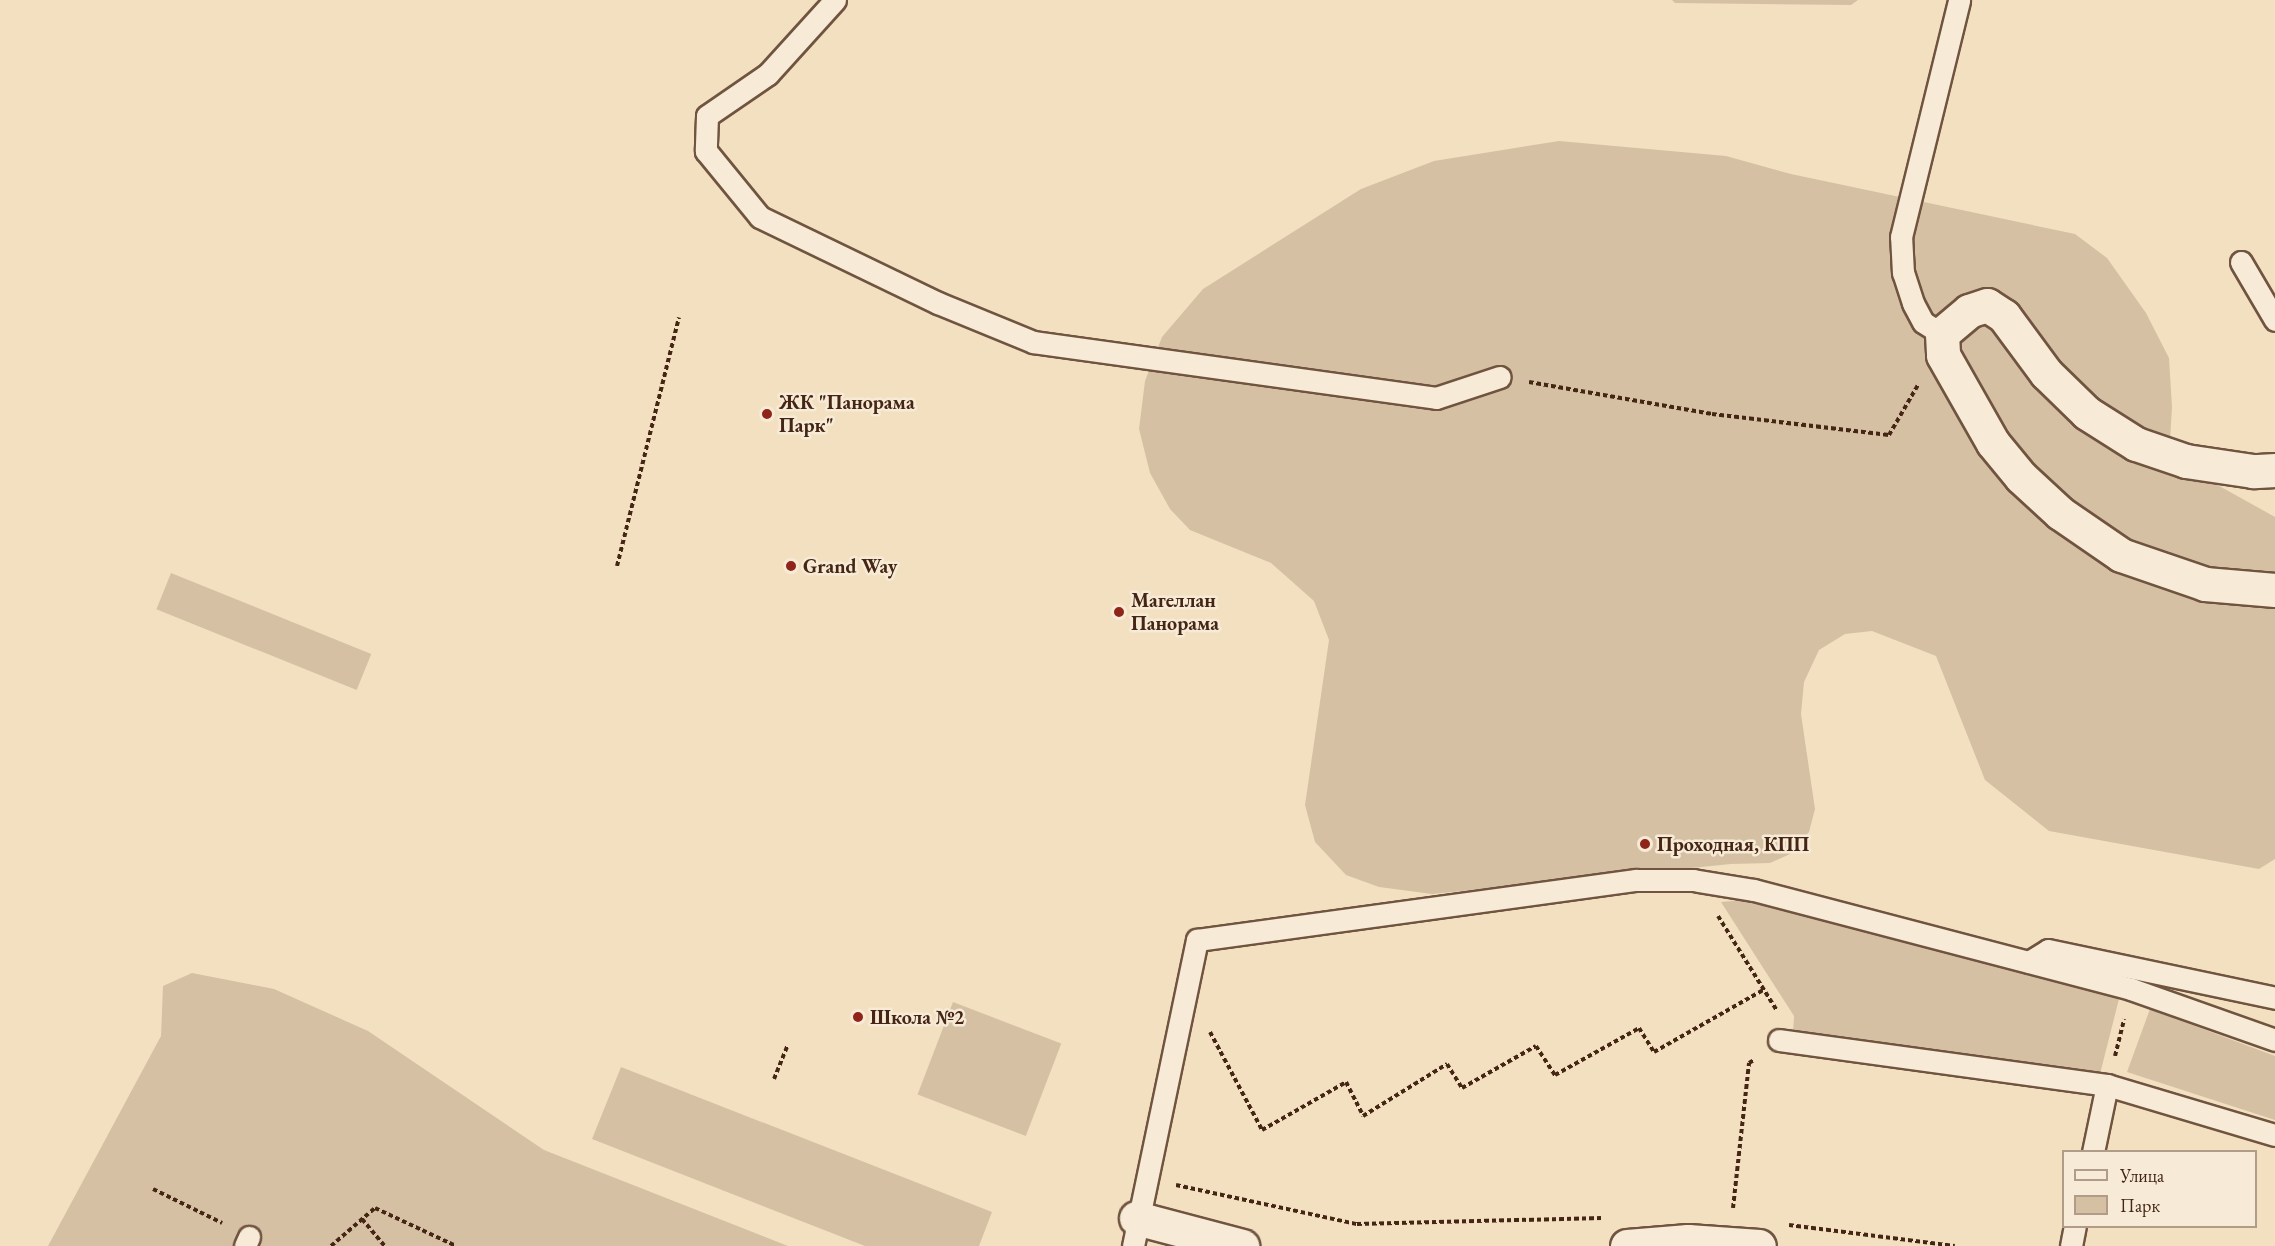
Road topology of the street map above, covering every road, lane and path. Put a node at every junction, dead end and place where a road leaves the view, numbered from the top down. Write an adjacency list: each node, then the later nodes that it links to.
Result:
1 (835, 0): 7 (lane)
2 (1959, 0): 6 (lane)
3 (2241, 262): 5 (lane)
4 (679, 318): 9 (path)
5 (2275, 320)
6 (1941, 340): 7 (path); 8 (street); 10 (street)
7 (1500, 377)
8 (2275, 470)
9 (617, 566)
10 (2275, 590)
11 (1712, 907): 14 (path)
12 (2029, 962): 13 (lane); 15 (lane); 24 (lane)
13 (2131, 989): 18 (lane); 21 (path)
14 (1763, 990): 16 (path); 17 (path)
15 (2275, 998)
16 (1204, 1021)
17 (1779, 1040): 21 (lane); 26 (path)
18 (2275, 1040)
19 (787, 1047): 20 (path)
20 (774, 1079)
21 (2108, 1085): 22 (lane); 23 (lane)
22 (2275, 1136)
23 (2092, 1150)
24 (1147, 1179): 27 (path); 30 (lane)
25 (153, 1189): 33 (path)
26 (1731, 1217)
27 (1607, 1218)
28 (362, 1219): 34 (path); 35 (path); 36 (path)
29 (2076, 1228): 40 (lane)
30 (1135, 1232): 32 (street)
31 (1769, 1235): 38 (street); 39 (path)
32 (1181, 1238): 37 (street)
33 (247, 1241)
34 (331, 1246)
35 (385, 1246)
36 (456, 1246)
37 (1242, 1246)
38 (1627, 1246)
39 (1955, 1246)
40 (2071, 1246)

